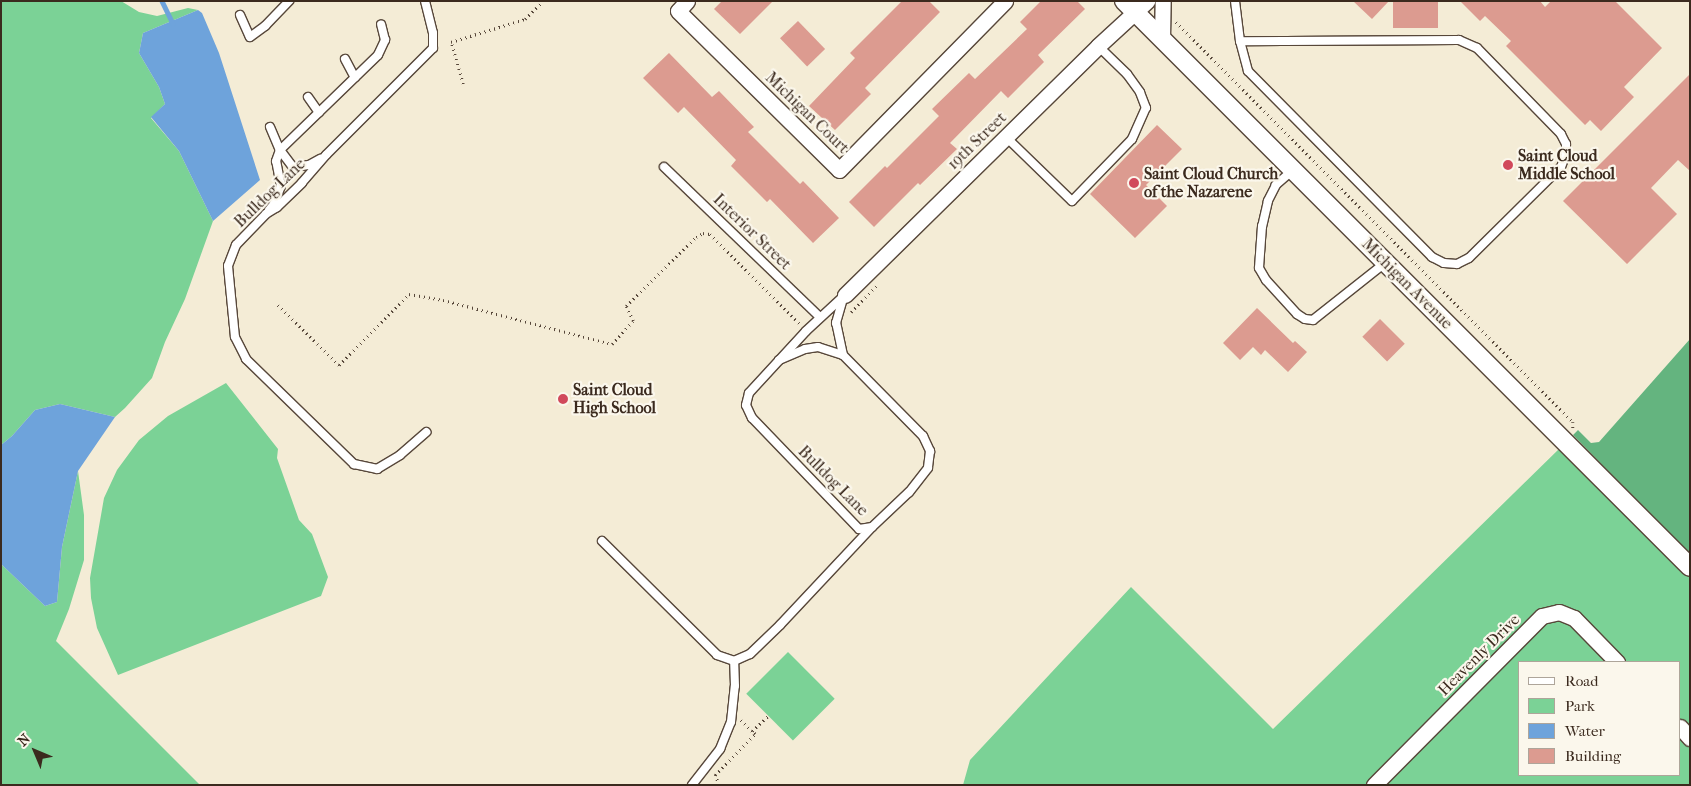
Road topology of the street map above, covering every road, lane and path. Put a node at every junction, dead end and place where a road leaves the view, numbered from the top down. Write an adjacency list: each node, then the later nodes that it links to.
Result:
1 (289, 1): 9 (lane)
2 (425, 1): 22 (lane, Bulldog Lane)
3 (543, 1): 16 (path)
4 (687, 1): 5 (street, Michigan Court)
5 (1005, 1)
6 (1235, 1): 12 (lane)
7 (1135, 5): 11 (street, Michigan Avenue); 13 (street, 19th Street)
8 (1163, 5): 11 (street); 36 (path)
9 (240, 15)
10 (381, 24): 15 (lane)
11 (1162, 40): 24 (street, Michigan Avenue)
12 (1240, 42): 12 (lane)
13 (1098, 46): 20 (street, 19th Street); 20 (lane)
14 (345, 59): 15 (lane)
15 (355, 78): 18 (lane)
16 (463, 84)
17 (308, 97): 18 (lane)
18 (319, 113): 21 (lane)
19 (270, 127): 21 (lane)
20 (1006, 137): 28 (street, 19th Street)
21 (280, 150): 22 (lane); 25 (lane)
22 (326, 155): 25 (lane, Bulldog Lane)
23 (664, 167): 30 (lane, Interior Street)
24 (1293, 170): 26 (street, Michigan Avenue); 26 (lane)
25 (266, 214): 35 (lane, Bulldog Lane)
26 (1385, 262): 39 (street, Michigan Avenue)
27 (877, 285): 31 (path)
28 (845, 295): 30 (lane, Bulldog Lane); 31 (lane)
29 (278, 305): 32 (path)
30 (820, 317): 32 (lane, Bulldog Lane)
31 (836, 323): 33 (lane)
32 (806, 330): 34 (lane, Bulldog Lane)
33 (843, 355): 34 (lane, Bulldog Lane); 37 (lane, Bulldog Lane)
34 (779, 360): 37 (lane, Bulldog Lane)
35 (426, 432)
36 (1573, 437)
37 (872, 527): 40 (lane)
38 (602, 542): 40 (lane)
39 (1690, 567)
40 (734, 661): 45 (lane)
41 (1616, 661): 47 (street, Heavenly Drive)
42 (768, 716): 46 (path)
43 (1681, 728): 44 (street)
44 (1690, 738)
45 (692, 785)
46 (719, 785)
47 (1374, 785)

